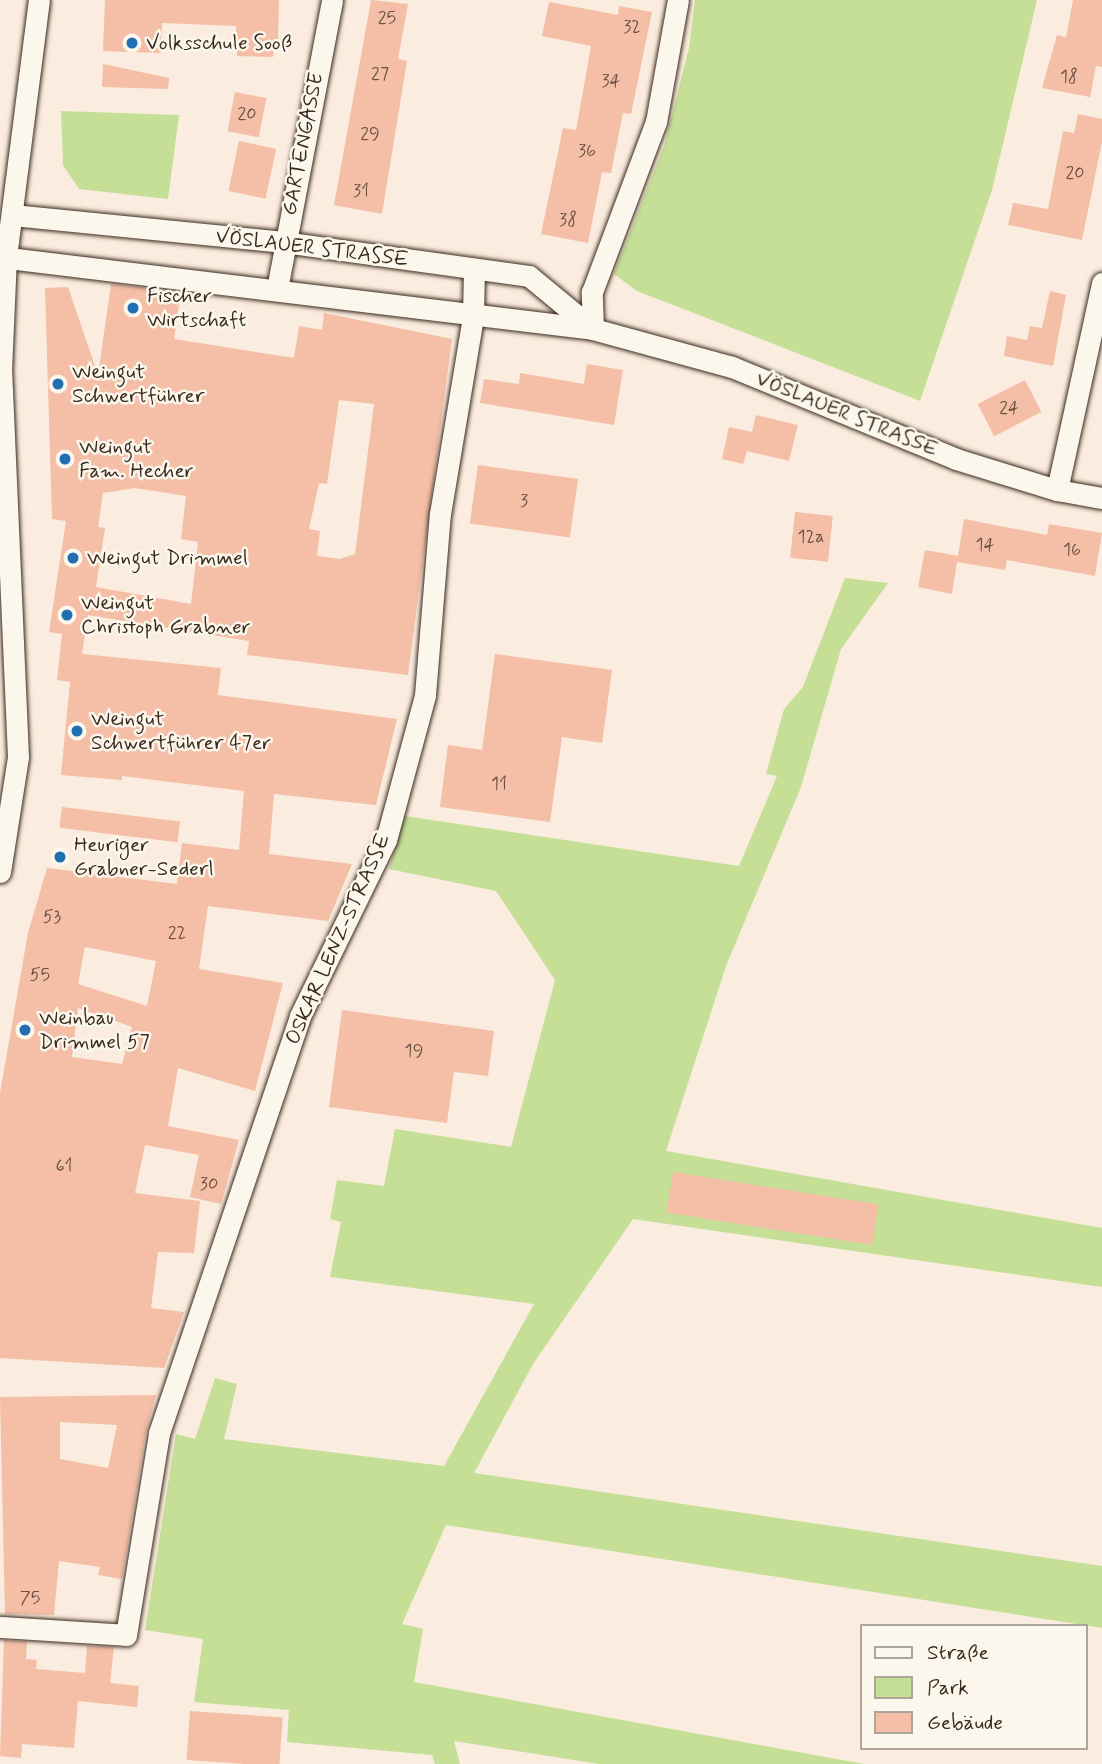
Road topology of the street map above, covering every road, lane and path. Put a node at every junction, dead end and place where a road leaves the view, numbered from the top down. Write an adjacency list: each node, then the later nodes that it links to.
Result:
1 (39, 0): 4 (street)
2 (332, 0): 5 (street, GARTENGASSE)
3 (678, 0): 11 (street)
4 (13, 215): 5 (street, VÖSLAUER STRASSE); 6 (street)
5 (284, 242): 7 (street, VÖSLAUER STRASSE); 9 (street, GARTENGASSE)
6 (3, 257): 9 (street, VÖSLAUER STRASSE); 14 (street)
7 (474, 270): 10 (street, OSKAR LENZ-STRASSE); 11 (street, VÖSLAUER STRASSE)
8 (1102, 283): 12 (street)
9 (277, 289): 10 (street, VÖSLAUER STRASSE)
10 (473, 316): 11 (street, VÖSLAUER STRASSE); 15 (street, OSKAR LENZ-STRASSE)
11 (593, 329): 12 (street, VÖSLAUER STRASSE)
12 (1057, 490): 13 (street, VÖSLAUER STRASSE)
13 (1102, 498)
14 (0, 872)
15 (0, 1627)

